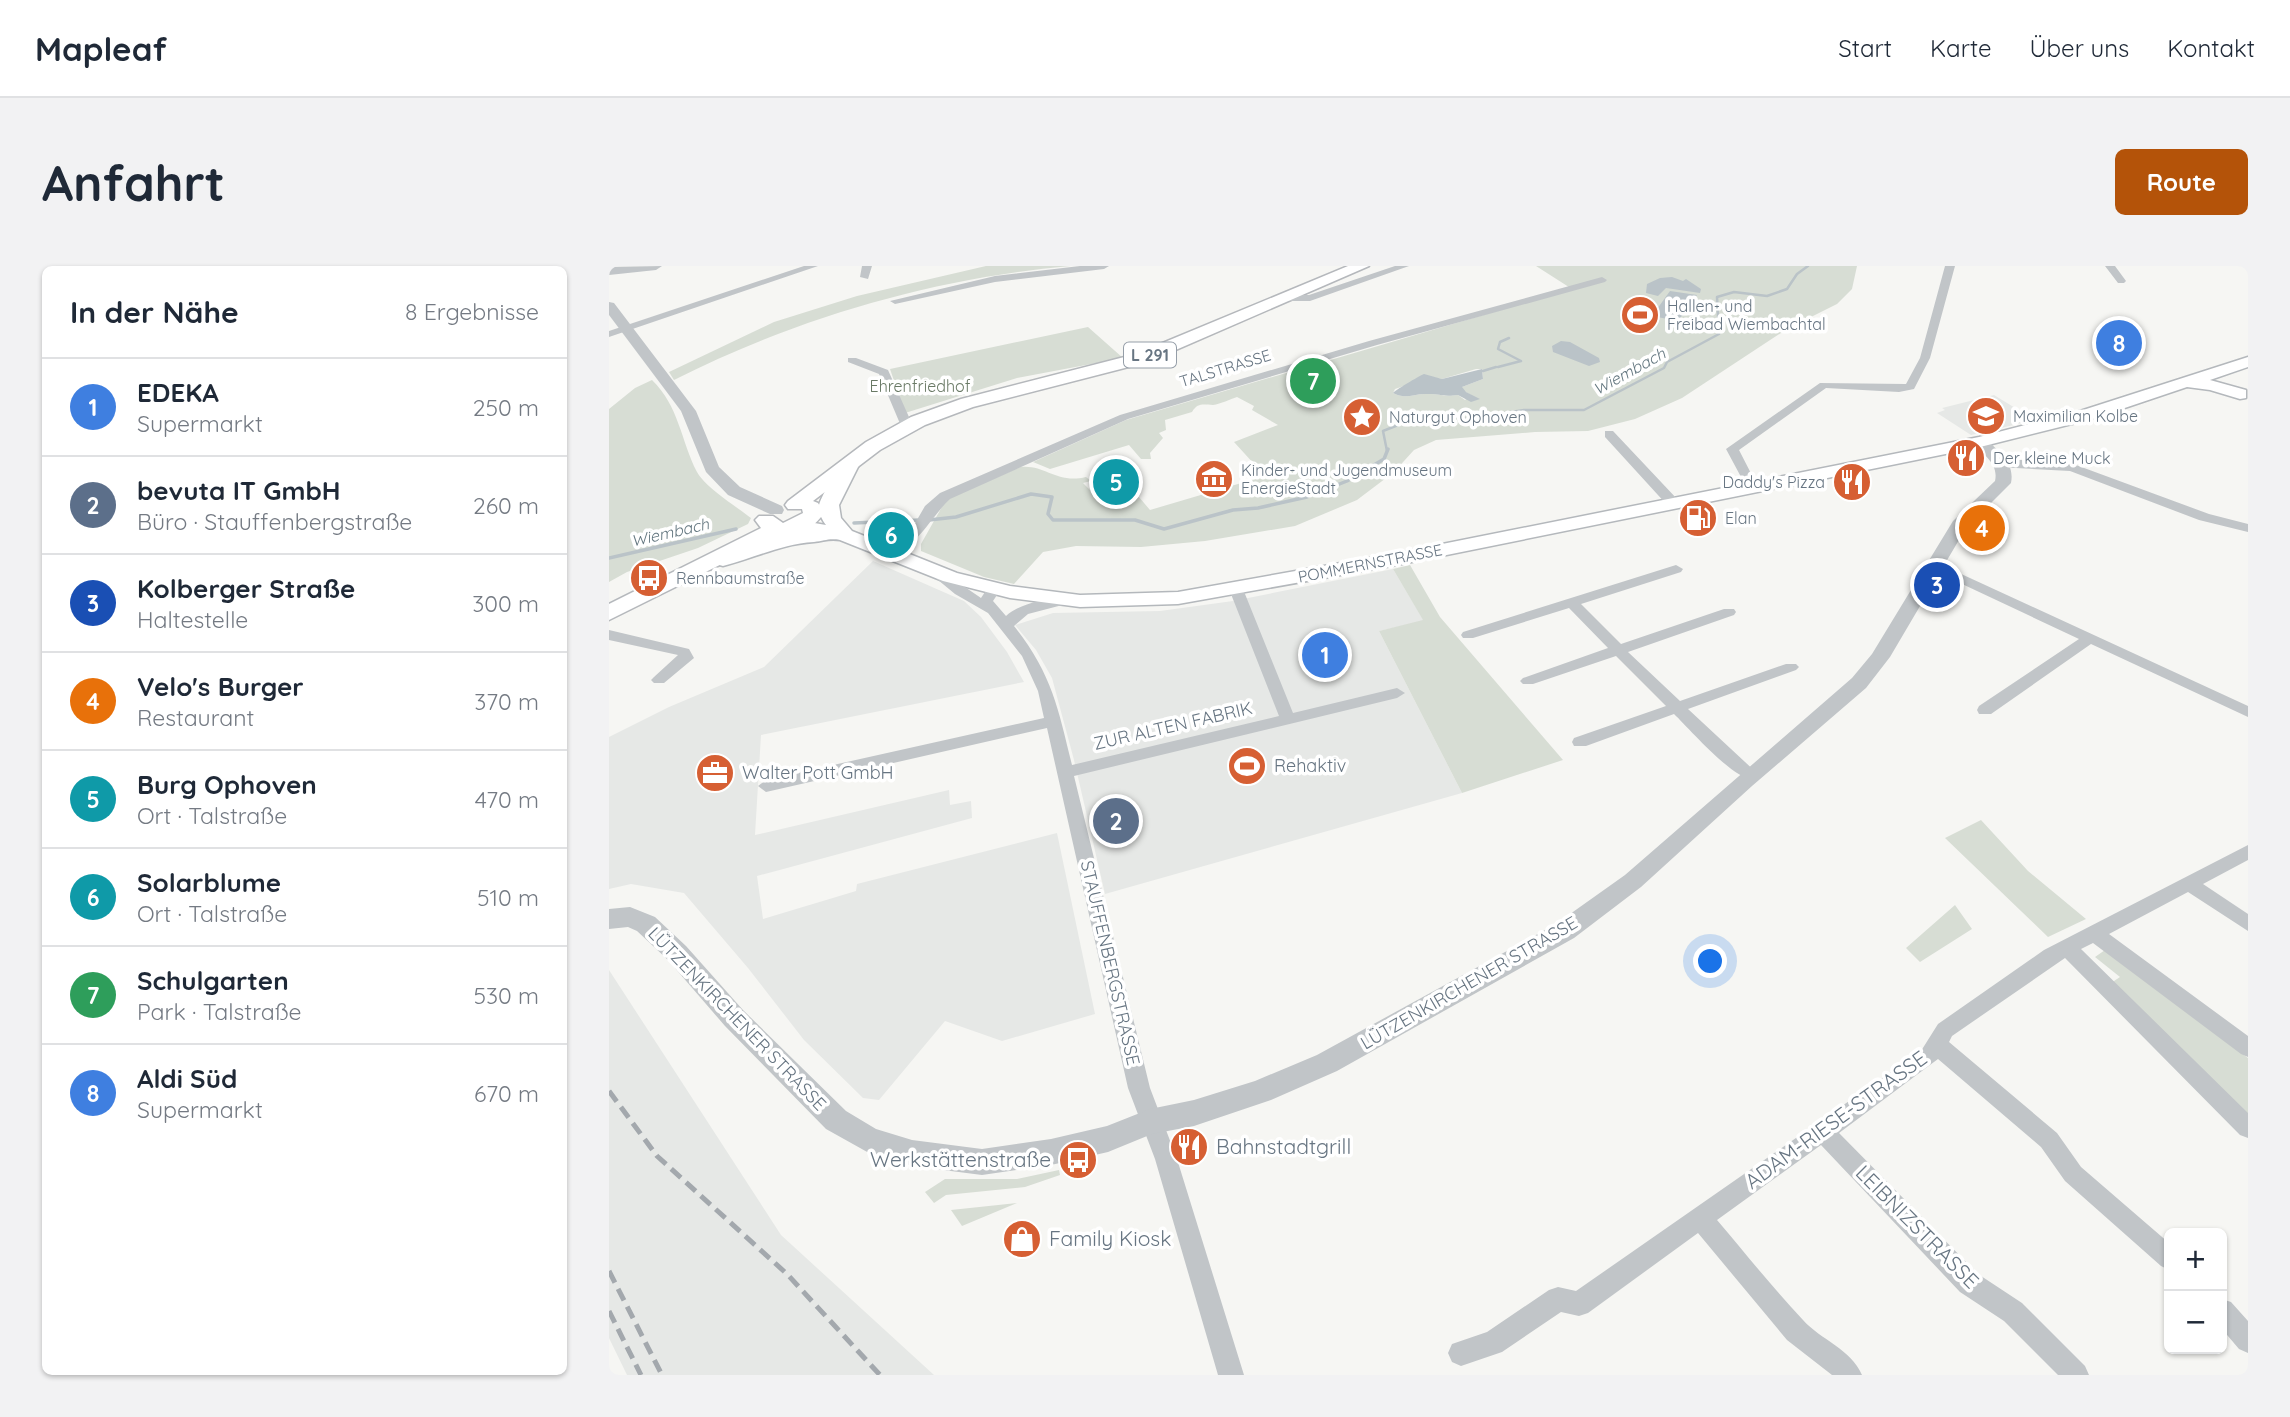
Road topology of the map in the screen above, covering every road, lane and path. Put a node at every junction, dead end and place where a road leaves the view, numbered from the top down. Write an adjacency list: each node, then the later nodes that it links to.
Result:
1 (656, 266): 8 (street)
2 (813, 266): 14 (street)
3 (1104, 266): 12 (street)
4 (1404, 266): 11 (street)
5 (1949, 266): 26 (street)
6 (2110, 266): 10 (street)
7 (1349, 268): 11 (main road, L 291)
8 (609, 271)
9 (1602, 280): 31 (street, TALSTRASSE)
10 (2121, 281)
11 (1282, 298): 21 (main road, L 291)
12 (895, 301)
13 (609, 306): 14 (street)
14 (626, 329): 15 (street); 28 (street)
15 (609, 334)
16 (852, 359): 21 (street)
17 (2248, 362): 18 (main road)
18 (2208, 375): 19 (main road); 20 (main road)
19 (2184, 382): 20 (main road); 23 (main road)
20 (2244, 397)
21 (907, 426): 25 (main road, L 291)
22 (1609, 434): 27 (street)
23 (1980, 442): 24 (street); 26 (main road, POMMERNSTRASSE)
24 (2002, 464): 29 (street); 32 (street, LÜTZENKIRCHENER STRASSE)
25 (850, 465): 28 (main road, L 291); 30 (main road)
26 (1752, 487): 27 (main road, POMMERNSTRASSE)
27 (1674, 503): 35 (main road, POMMERNSTRASSE)
28 (791, 516): 30 (main road); 34 (main road)
29 (2248, 528)
30 (845, 535): 31 (main road); 34 (main road)
31 (891, 553): 36 (main road)
32 (1933, 565): 44 (street); 57 (street, LÜTZENKIRCHENER STRASSE)
33 (1676, 569): 38 (street)
34 (688, 571): 40 (main road)
35 (1236, 589): 37 (main road, POMMERNSTRASSE); 53 (street)
36 (992, 599): 37 (main road); 41 (street, STAUFFENBERGSTRASSE)
37 (1065, 600): 41 (street)
38 (1572, 601): 43 (street); 45 (street)
39 (1729, 612): 45 (street)
40 (609, 613)
41 (1006, 627): 54 (street, STAUFFENBERGSTRASSE)
42 (609, 635): 47 (street)
43 (1468, 635)
44 (2089, 639): 51 (street); 52 (street)
45 (1618, 649): 48 (street); 50 (street)
46 (1791, 667): 50 (street)
47 (659, 680)
48 (1528, 681)
49 (1397, 693): 53 (street, ZUR ALTEN FABRIK)
50 (1677, 706): 55 (street); 57 (street)
51 (1985, 710)
52 (2248, 712)
53 (1288, 719): 56 (street, ZUR ALTEN FABRIK)
54 (1055, 721): 56 (street, STAUFFENBERGSTRASSE); 58 (street)
55 (1580, 742)
56 (1067, 772): 67 (street, STAUFFENBERGSTRASSE)
57 (1751, 775): 67 (street, LÜTZENKIRCHENER STRASSE)
58 (766, 786)
59 (2247, 853): 60 (street, ADAM-RIESE-STRASSE)
60 (2188, 883): 62 (street); 63 (street, ADAM-RIESE-STRASSE)
61 (609, 919): 67 (street, LÜTZENKIRCHENER STRASSE)
62 (2248, 924)
63 (2095, 934): 64 (street, ADAM-RIESE-STRASSE); 66 (street)
64 (2068, 949): 65 (street, ADAM-RIESE-STRASSE); 68 (street)
65 (1936, 1044): 69 (street, ADAM-RIESE-STRASSE); 71 (street)
66 (2248, 1048)
67 (1150, 1122): 75 (street)
68 (2248, 1128)
69 (1823, 1132): 70 (street, ADAM-RIESE-STRASSE); 77 (street, LEIBNIZSTRASSE)
70 (1701, 1219): 74 (street, ADAM-RIESE-STRASSE); 76 (street)
71 (2164, 1254)
72 (2227, 1317): 73 (street)
73 (2248, 1340)
74 (1461, 1353)
75 (1231, 1375)
76 (1849, 1375)
77 (2077, 1375)

